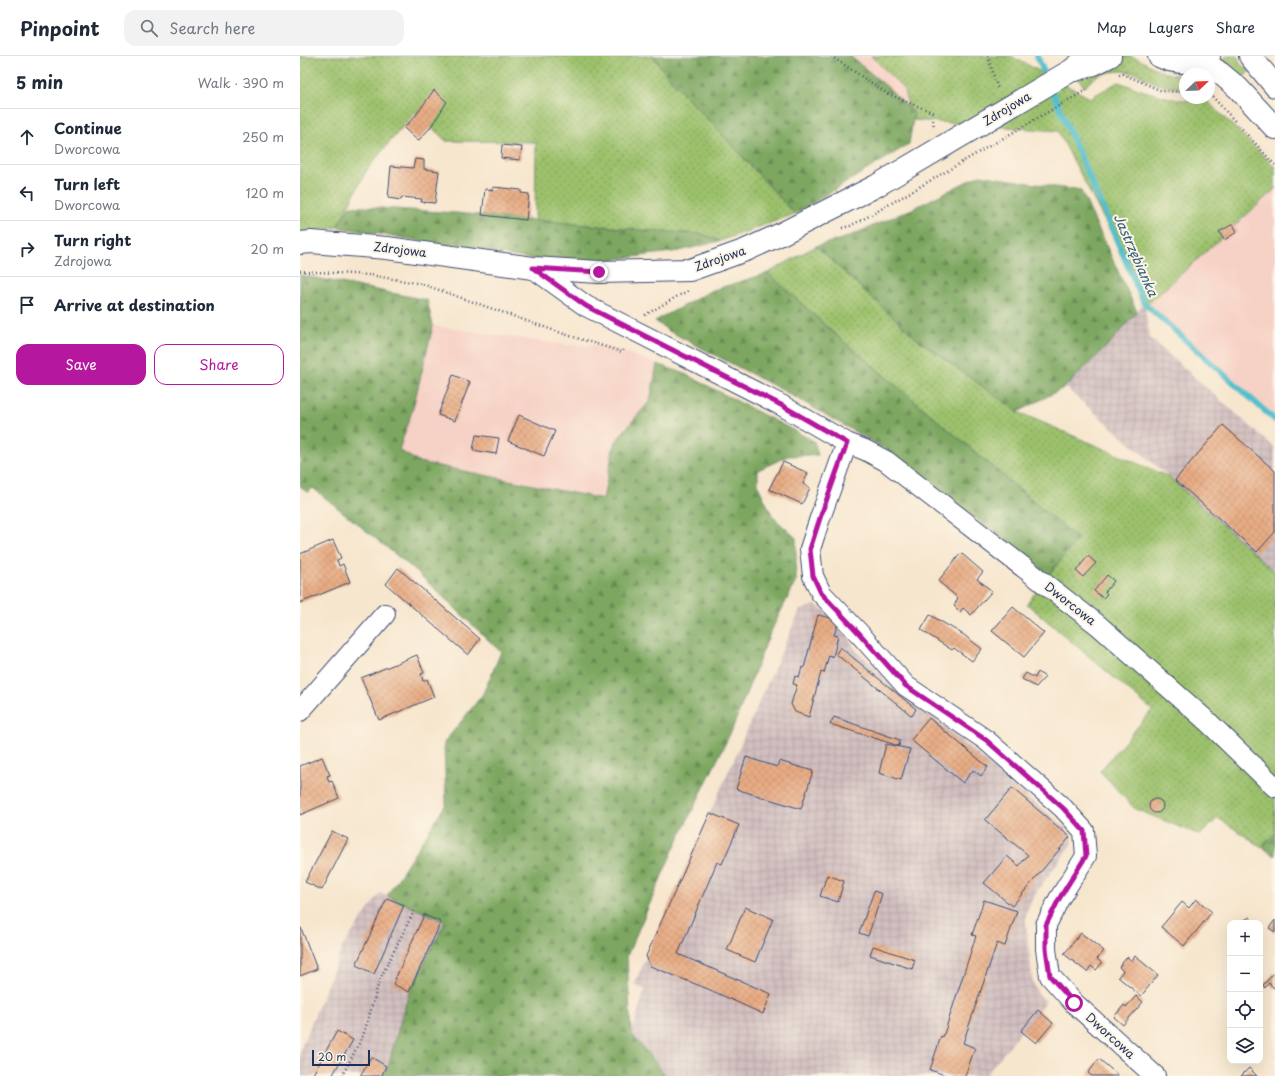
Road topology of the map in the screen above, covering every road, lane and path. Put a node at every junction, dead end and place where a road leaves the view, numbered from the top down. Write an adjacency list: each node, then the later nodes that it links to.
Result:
1 (831, 56): 16 (path)
2 (988, 56): 13 (path)
3 (1089, 56): 8 (main road, Zdrojowa)
4 (1159, 56): 6 (main road)
5 (1250, 56): 9 (main road)
6 (1205, 58): 14 (main road)
7 (1113, 66): 8 (main road, Zdrojowa); 11 (path)
8 (1072, 70): 13 (main road, Zdrojowa)
9 (1275, 86)
10 (1089, 88): 15 (path)
11 (1179, 92)
12 (1215, 99): 17 (path)
13 (1003, 100): 16 (main road, Zdrojowa)
14 (1275, 128)
15 (1018, 130)
16 (936, 151): 19 (main road, Zdrojowa)
17 (1275, 165)
18 (300, 243): 19 (main road, Zdrojowa)
19 (533, 268): 22 (street, Dworcowa)
20 (300, 271): 21 (path)
21 (622, 352)
22 (847, 443): 25 (street, Dworcowa); 28 (street, Dworcowa)
23 (385, 614): 24 (street)
24 (300, 711)
25 (1275, 787)
26 (414, 911): 27 (path)
27 (342, 1076)
28 (1155, 1076)

